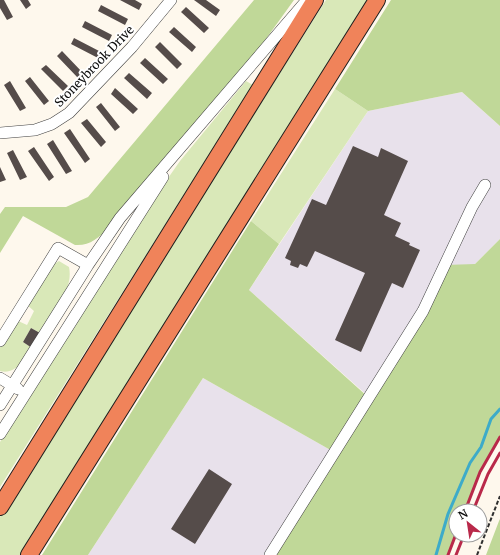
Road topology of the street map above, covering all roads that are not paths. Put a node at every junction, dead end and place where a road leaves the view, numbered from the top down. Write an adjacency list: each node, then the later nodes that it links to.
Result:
1 (171, 0): 6 (street, Stoneybrook Drive)
2 (307, 0): 5 (street)
3 (315, 0): 15 (highway)
4 (377, 0): 16 (highway)
5 (211, 112): 8 (street); 12 (street)
6 (0, 133)
7 (485, 184): 17 (street)
8 (88, 265): 9 (street); 11 (street)
9 (0, 341)
10 (0, 378): 11 (street)
11 (12, 385): 12 (street); 13 (street)
12 (25, 393): 14 (street)
13 (0, 405)
14 (0, 434)
15 (0, 507)
16 (29, 555)
17 (270, 555)

